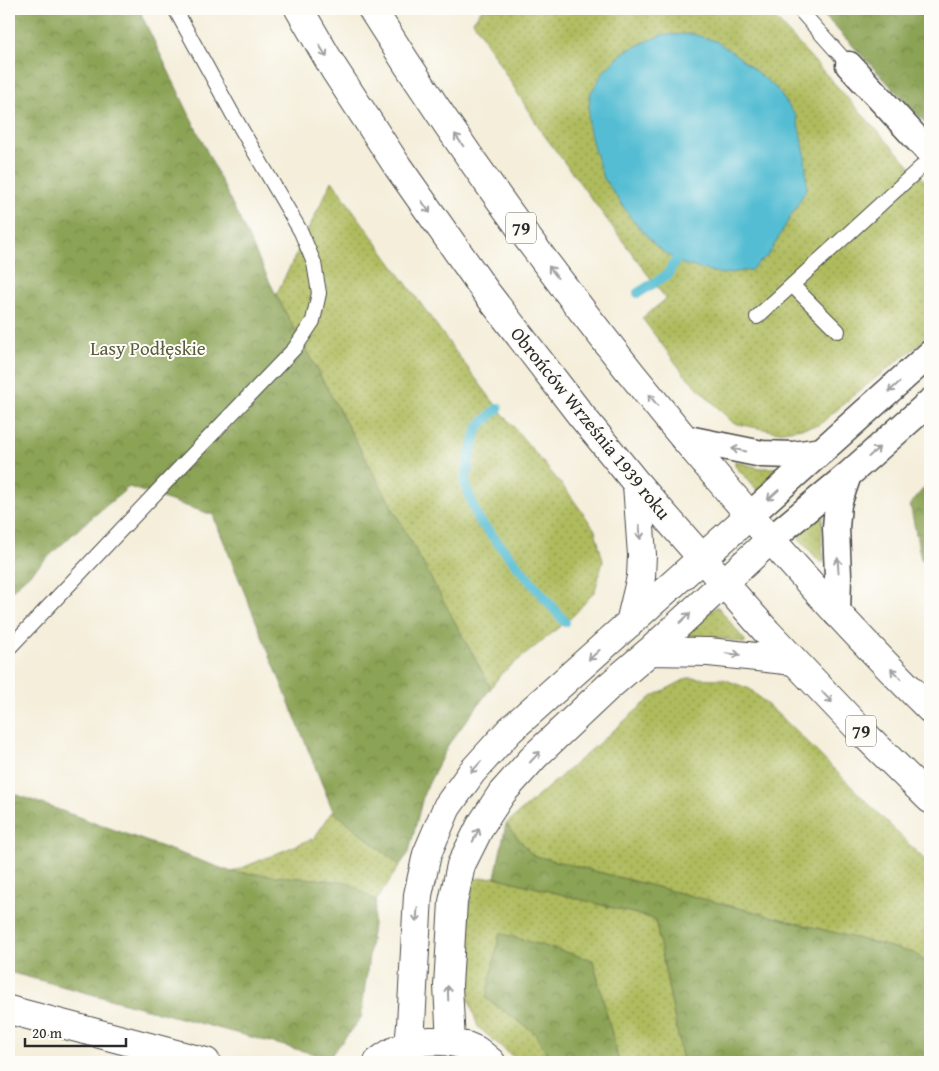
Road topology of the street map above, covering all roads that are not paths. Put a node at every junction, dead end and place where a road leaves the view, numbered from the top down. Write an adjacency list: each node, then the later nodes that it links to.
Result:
1 (175, 9): 23 (lane)
2 (299, 9): 16 (street, Obrońców Września 1939 roku / 79, one-way to 16)
3 (372, 9): 13 (street, 79, one-way to 3)
4 (799, 9): 5 (lane)
5 (849, 65): 6 (street)
6 (930, 153)
7 (930, 160): 8 (lane)
8 (792, 285): 9 (lane); 10 (lane)
9 (757, 316)
10 (838, 331)
11 (930, 354): 14 (street, one-way to 14)
12 (930, 402): 15 (street, one-way to 12)
13 (684, 438): 14 (street, one-way to 13); 17 (street, 79)
14 (822, 451): 17 (street, one-way to 17)
15 (848, 475): 18 (street); 21 (street, one-way to 15)
16 (637, 484): 19 (street, Obrońców Września 1939 roku / 79); 22 (street, one-way to 22)
17 (750, 515): 18 (street, 79); 19 (street)
18 (770, 540): 20 (street); 21 (street, 79)
19 (702, 558): 20 (street, Obrońców Września 1939 roku / 79); 22 (street)
20 (723, 583): 24 (street, one-way to 20); 25 (street, Obrońców Września 1939 roku / 79)
21 (838, 614): 26 (street, 79, one-way to 21)
22 (630, 623): 30 (street, one-way to 30)
23 (9, 648)
24 (650, 651): 25 (street, one-way to 25); 29 (street, one-way to 24)
25 (794, 661): 27 (street, Obrońców Września 1939 roku / 79, one-way to 27)
26 (930, 709)
27 (930, 799)
28 (9, 1010): 31 (street)
29 (450, 1042): 30 (street); 33 (street)
30 (409, 1044): 32 (street)
31 (206, 1062)
32 (378, 1062)
33 (491, 1062)

